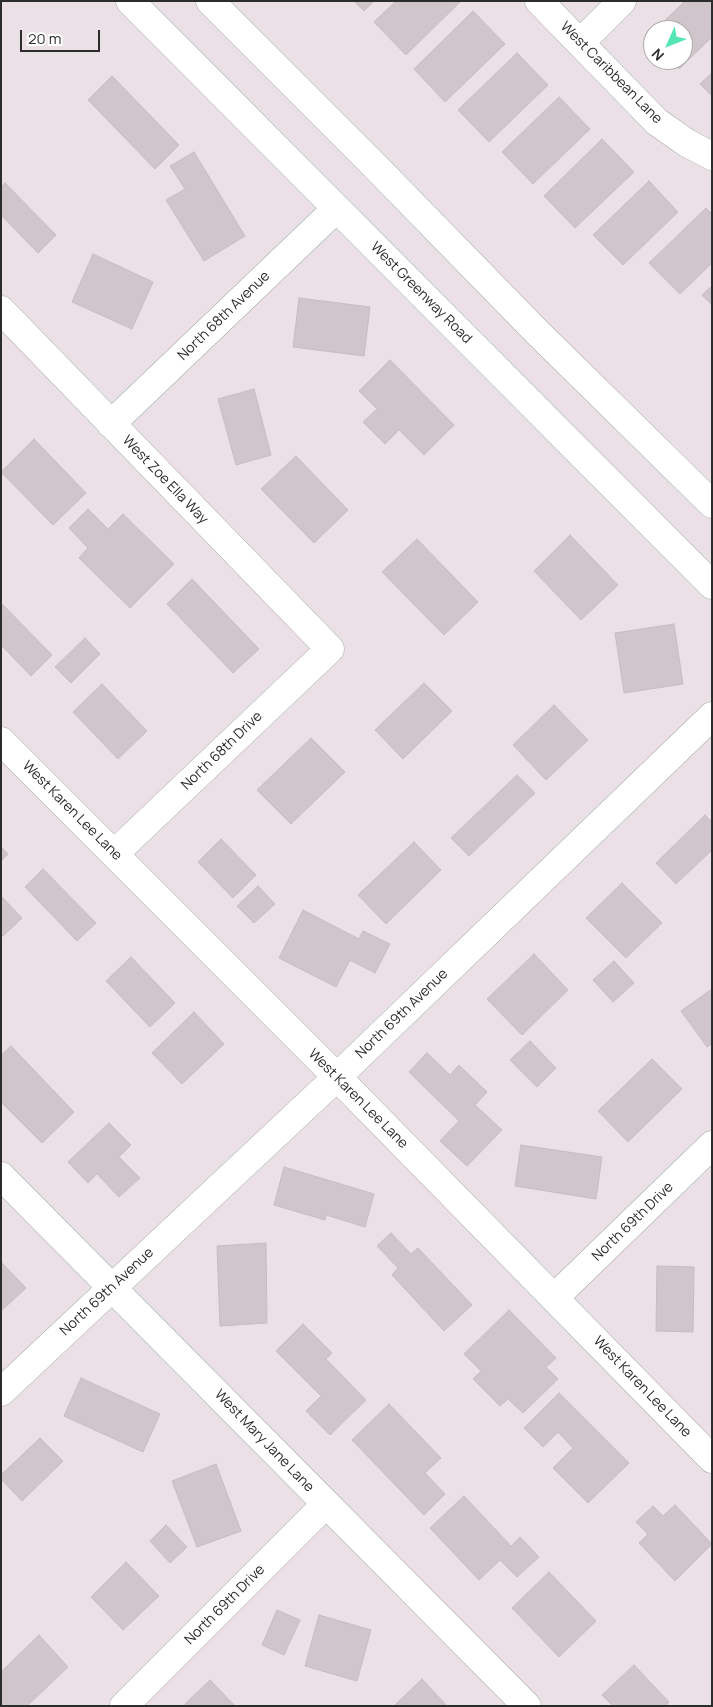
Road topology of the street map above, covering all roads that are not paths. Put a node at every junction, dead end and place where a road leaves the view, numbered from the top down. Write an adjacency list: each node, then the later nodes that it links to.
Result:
1 (130, 1): 7 (street, West Greenway Road)
2 (210, 1): 10 (street)
3 (539, 1): 5 (street, West Caribbean Lane)
4 (622, 1): 5 (street)
5 (580, 43): 6 (street, West Caribbean Lane)
6 (712, 156)
7 (336, 209): 9 (street, North 68th Avenue); 11 (street, West Greenway Road)
8 (1, 310): 9 (street, West Zoe Ella Way)
9 (111, 424): 12 (street, West Zoe Ella Way)
10 (711, 502)
11 (712, 585)
12 (330, 649): 15 (street, North 68th Drive)
13 (712, 716): 16 (street, North 69th Avenue)
14 (1, 741): 15 (street, West Karen Lee Lane)
15 (115, 854): 16 (street, West Karen Lee Lane)
16 (336, 1076): 19 (street, North 69th Avenue); 20 (street, West Karen Lee Lane)
17 (712, 1146): 20 (street, North 69th Drive)
18 (1, 1176): 19 (street, West Mary Jane Lane)
19 (112, 1286): 21 (street, North 69th Avenue); 23 (street, West Mary Jane Lane)
20 (554, 1298): 22 (street, West Karen Lee Lane)
21 (1, 1392)
22 (712, 1459)
23 (326, 1504): 24 (street, North 69th Drive); 25 (street, West Mary Jane Lane)
24 (124, 1706)
25 (527, 1706)

